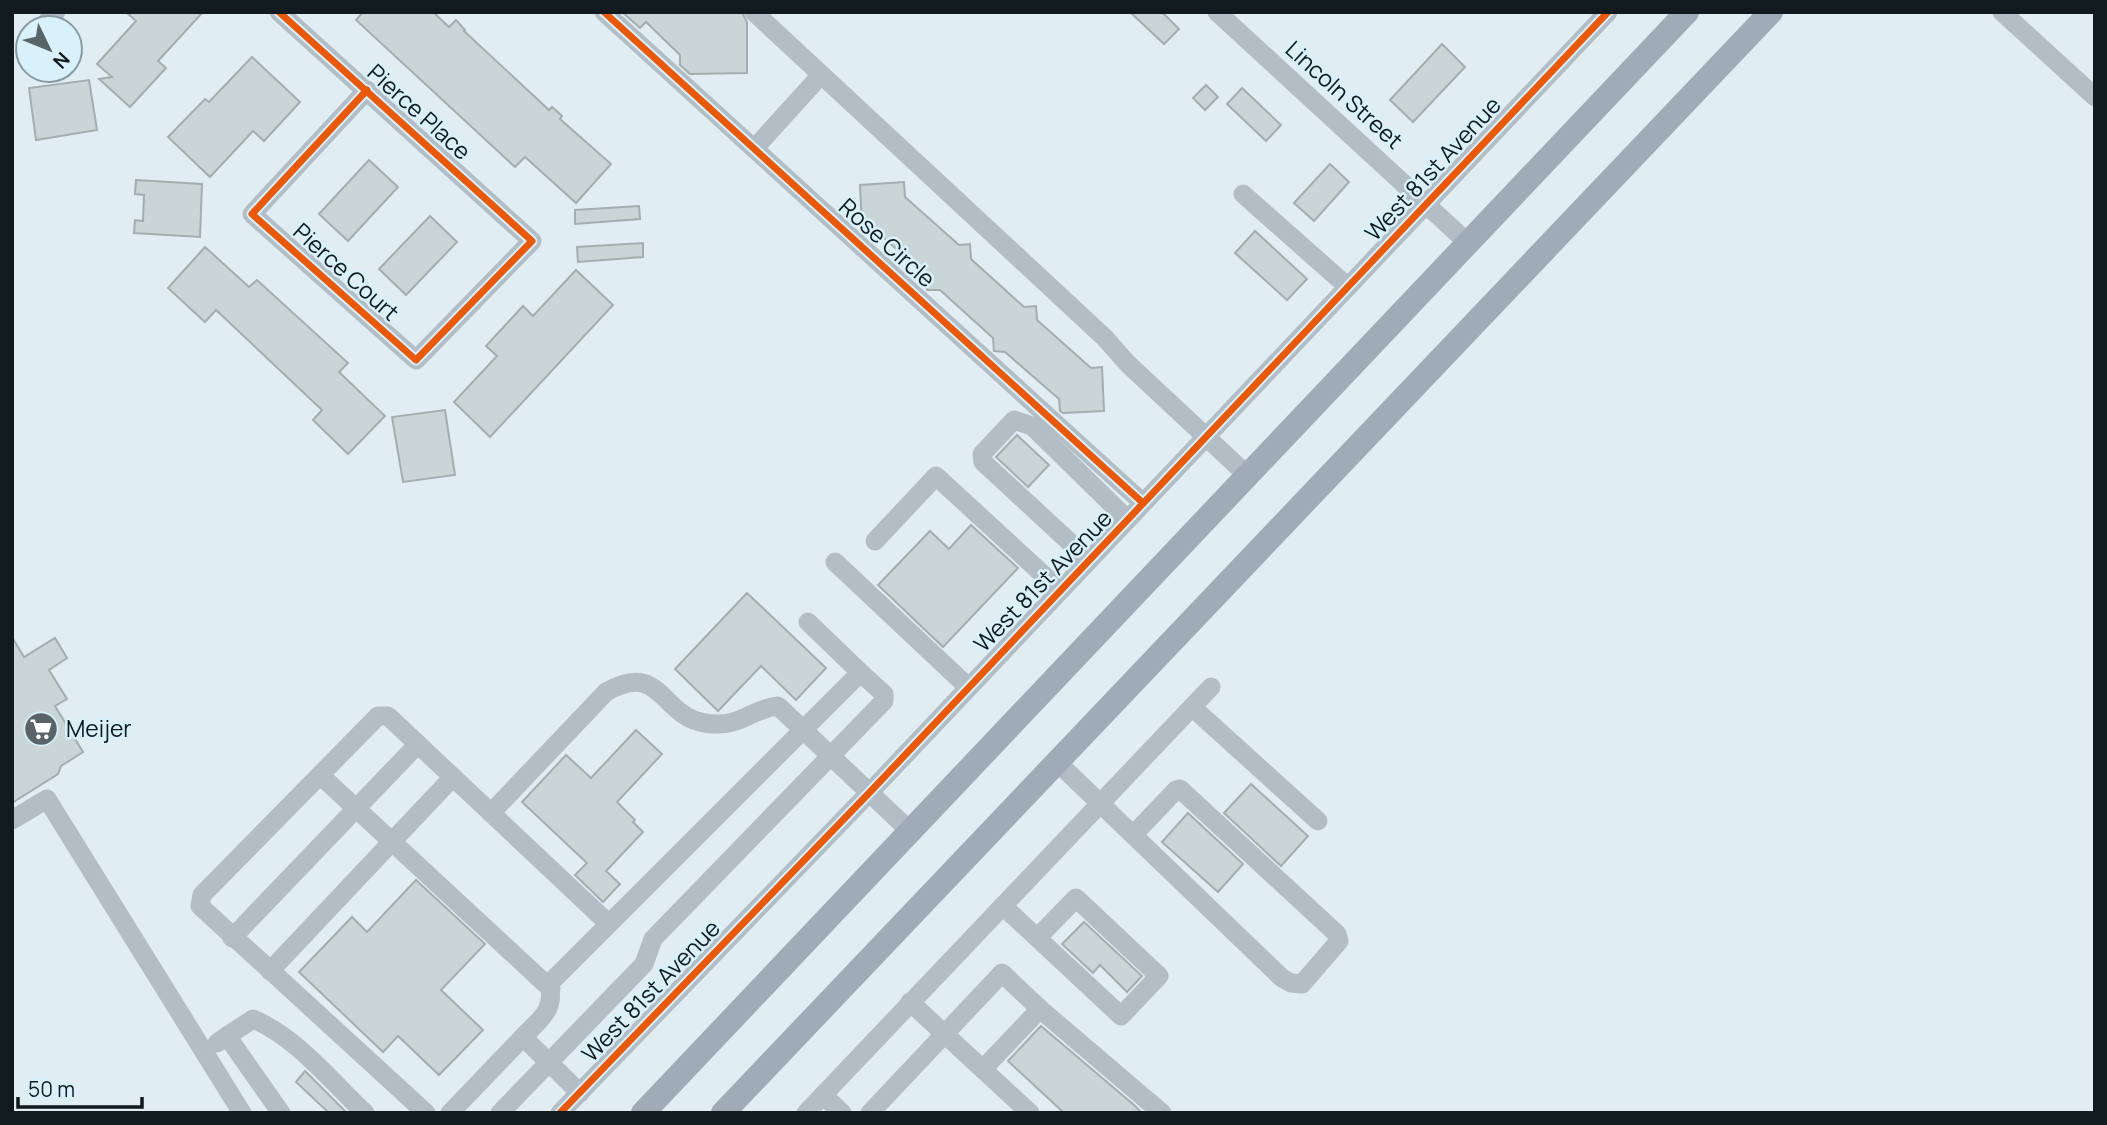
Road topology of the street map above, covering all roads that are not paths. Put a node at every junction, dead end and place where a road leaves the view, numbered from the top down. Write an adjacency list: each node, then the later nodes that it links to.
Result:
1 (279, 12): 10 (street, Pierce Place)
2 (604, 12): 12 (street, Rose Circle)
3 (754, 12): 9 (street)
4 (1217, 12): 14 (street, Lincoln Street)
5 (1608, 12): 14 (street, West 81st Avenue)
6 (1687, 12): 16 (main road)
7 (1771, 12): 34 (main road)
8 (2002, 12): 11 (street)
9 (820, 76): 12 (street); 18 (street)
10 (367, 90): 15 (street, Pierce Place); 15 (street, Pierce Court)
11 (2095, 97)
12 (754, 149): 20 (street, Rose Circle)
13 (1243, 194): 17 (street)
14 (1427, 204): 16 (street, Lincoln Street); 17 (street, West 81st Avenue)
15 (532, 241)
16 (1468, 243): 19 (main road)
17 (1348, 287): 18 (street, West 81st Avenue)
18 (1206, 437): 19 (street); 20 (street, West 81st Avenue)
19 (1248, 476): 43 (main road)
20 (1143, 503): 21 (street, West 81st Avenue)
21 (1128, 519): 23 (street, West 81st Avenue); 23 (street)
22 (875, 541): 25 (street)
23 (1088, 560): 25 (street, West 81st Avenue)
24 (835, 562): 28 (street)
25 (1060, 590): 28 (street, West 81st Avenue)
26 (808, 622): 27 (street)
27 (863, 675): 31 (street); 33 (street)
28 (968, 687): 37 (street, West 81st Avenue)
29 (1211, 687): 30 (street)
30 (1192, 707): 38 (street); 42 (street)
31 (804, 730): 33 (street); 40 (street); 47 (street)
32 (418, 744): 35 (street); 36 (street); 39 (street)
33 (832, 757): 37 (street); 58 (street)
34 (1057, 762): 38 (street); 70 (main road)
35 (320, 775): 39 (street); 48 (street)
36 (453, 776): 40 (street); 45 (street)
37 (870, 792): 43 (street); 60 (street, West 81st Avenue)
38 (1101, 802): 44 (street); 46 (street)
39 (356, 808): 45 (street); 48 (street)
40 (491, 813): 47 (street)
41 (12, 820): 57 (street)
42 (1318, 821)
43 (910, 831): 69 (main road)
44 (1134, 834): 44 (street)
45 (392, 841): 50 (street); 51 (street)
46 (1003, 905): 49 (street); 52 (street)
47 (609, 924): 51 (street)
48 (232, 938): 50 (street)
49 (1037, 938): 49 (street)
50 (270, 971): 65 (street)
51 (551, 989): 56 (street)
52 (910, 1002): 54 (street); 61 (street)
53 (1040, 1009): 54 (street); 59 (street); 75 (street)
54 (945, 1034): 59 (street); 73 (street)
55 (227, 1036): 57 (street); 63 (street); 64 (street)
56 (523, 1037): 58 (street); 66 (street)
57 (205, 1052): 62 (street)
58 (548, 1062): 60 (street); 67 (street)
59 (983, 1069): 74 (street)
60 (580, 1093): 68 (street, West 81st Avenue)
61 (823, 1095): 71 (street); 72 (street)
62 (242, 1113)
63 (281, 1113)
64 (365, 1113)
65 (426, 1113)
66 (450, 1113)
67 (500, 1113)
68 (560, 1113)
69 (643, 1113)
70 (723, 1113)
71 (806, 1113)
72 (842, 1113)
73 (870, 1113)
74 (1030, 1113)
75 (1162, 1113)

